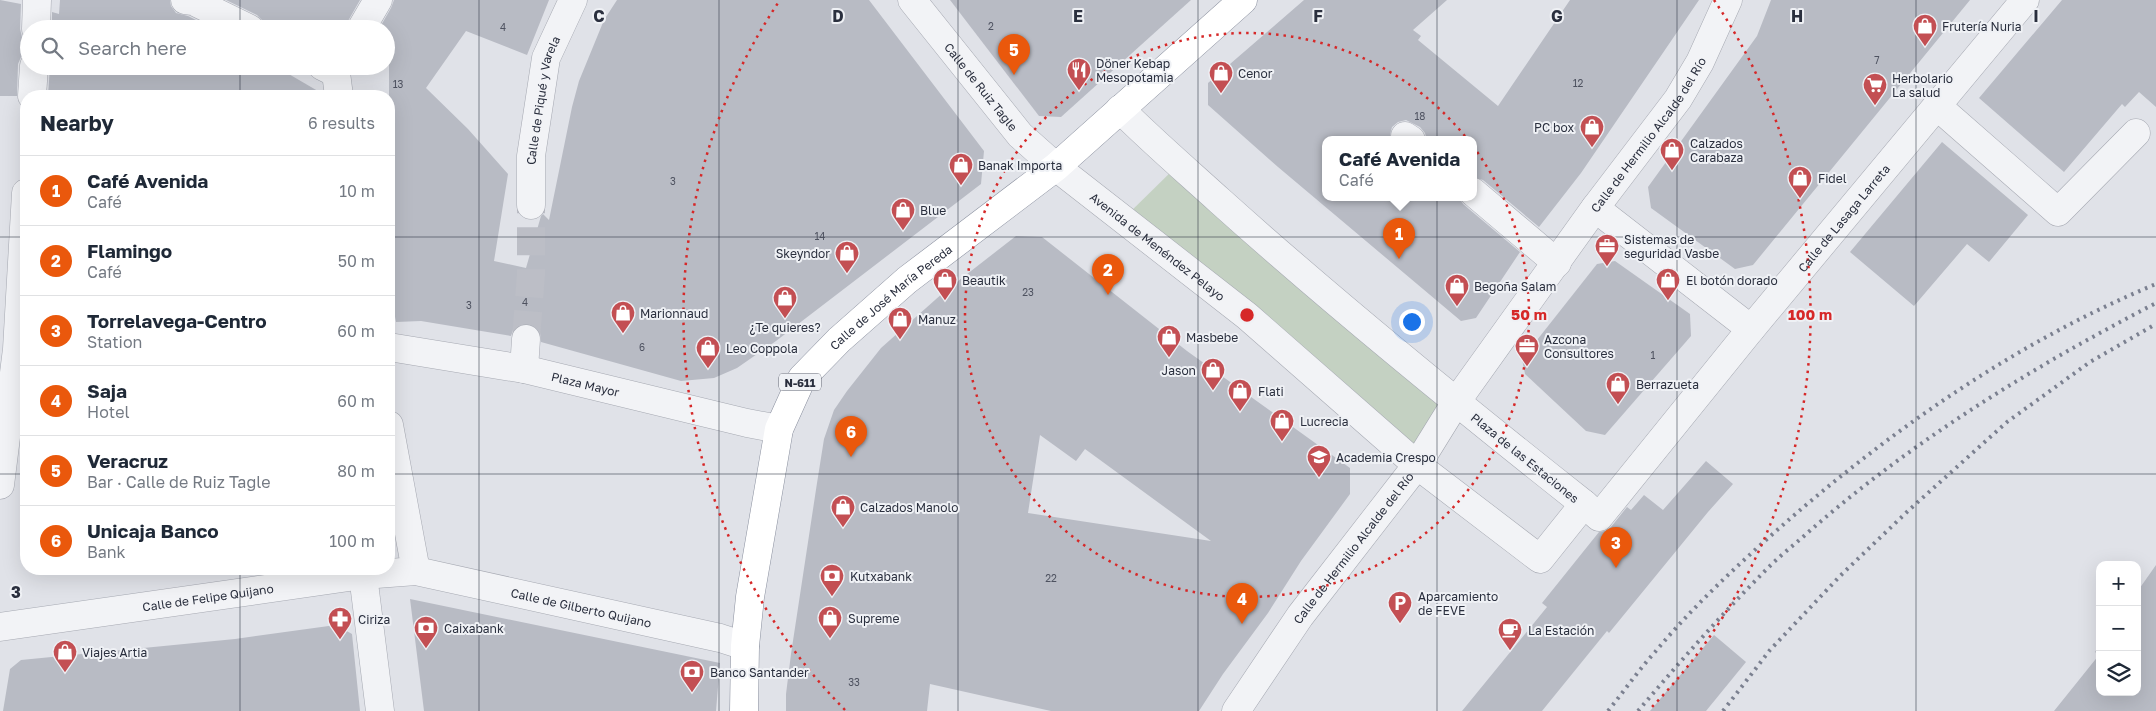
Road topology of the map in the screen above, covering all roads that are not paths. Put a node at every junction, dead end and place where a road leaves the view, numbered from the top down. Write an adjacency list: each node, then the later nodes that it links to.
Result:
1 (37, 0): 9 (street)
2 (378, 0): 11 (street)
3 (573, 0): 19 (street, Calle de Piqué y Varela)
4 (912, 0): 17 (street, Calle de Ruiz Tagle)
5 (1243, 0): 15 (highway, Calle de José María Pereda / N-611)
6 (1728, 0): 20 (street, Calle de Hermilio Alcalde del Río)
7 (2025, 0): 14 (street, Calle de Lasaga Larreta)
8 (189, 1): 10 (street)
9 (36, 20)
10 (230, 20)
11 (367, 20)
12 (33, 75): 13 (street)
13 (32, 90)
14 (1937, 106): 16 (street); 23 (street, Calle de Lasaga Larreta)
15 (1120, 109): 17 (highway, Calle de José María Pereda / N-611); 28 (street)
16 (2136, 133)
17 (1056, 167): 29 (highway, Calle de José María Pereda / N-611); 31 (street, Avenida de Menéndez Pelayo)
18 (1477, 195): 21 (street)
19 (531, 205)
20 (1595, 208): 21 (street, Calle de Hermilio Alcalde del Río); 23 (street)
21 (1557, 263): 28 (street, Calle de Hermilio Alcalde del Río)
22 (20, 270): 25 (street)
23 (1751, 329): 33 (street, Calle de Lasaga Larreta)
24 (526, 339): 27 (street)
25 (14, 348): 32 (street)
26 (395, 348): 27 (street, Plaza Mayor)
27 (524, 369): 29 (street, Plaza Mayor)
28 (1456, 402): 31 (street, Calle de Hermilio Alcalde del Río); 33 (street, Plaza de las Estaciones)
29 (780, 429): 38 (highway, Calle de José María Pereda / N-611)
30 (395, 457): 34 (street)
31 (1418, 465): 33 (street, Plaza de las Estaciones); 41 (street, Calle de Hermilio Alcalde del Río)
32 (0, 485)
33 (1584, 504)
34 (416, 571): 35 (street, Calle de Felipe Quijano); 38 (street, Calle de Gilberto Quijano)
35 (395, 573)
36 (363, 575): 37 (street, Calle de Felipe Quijano); 39 (street)
37 (0, 626)
38 (745, 646): 40 (highway, Calle de José María Pereda / N-611)
39 (380, 711)
40 (744, 711)
41 (1236, 711)

